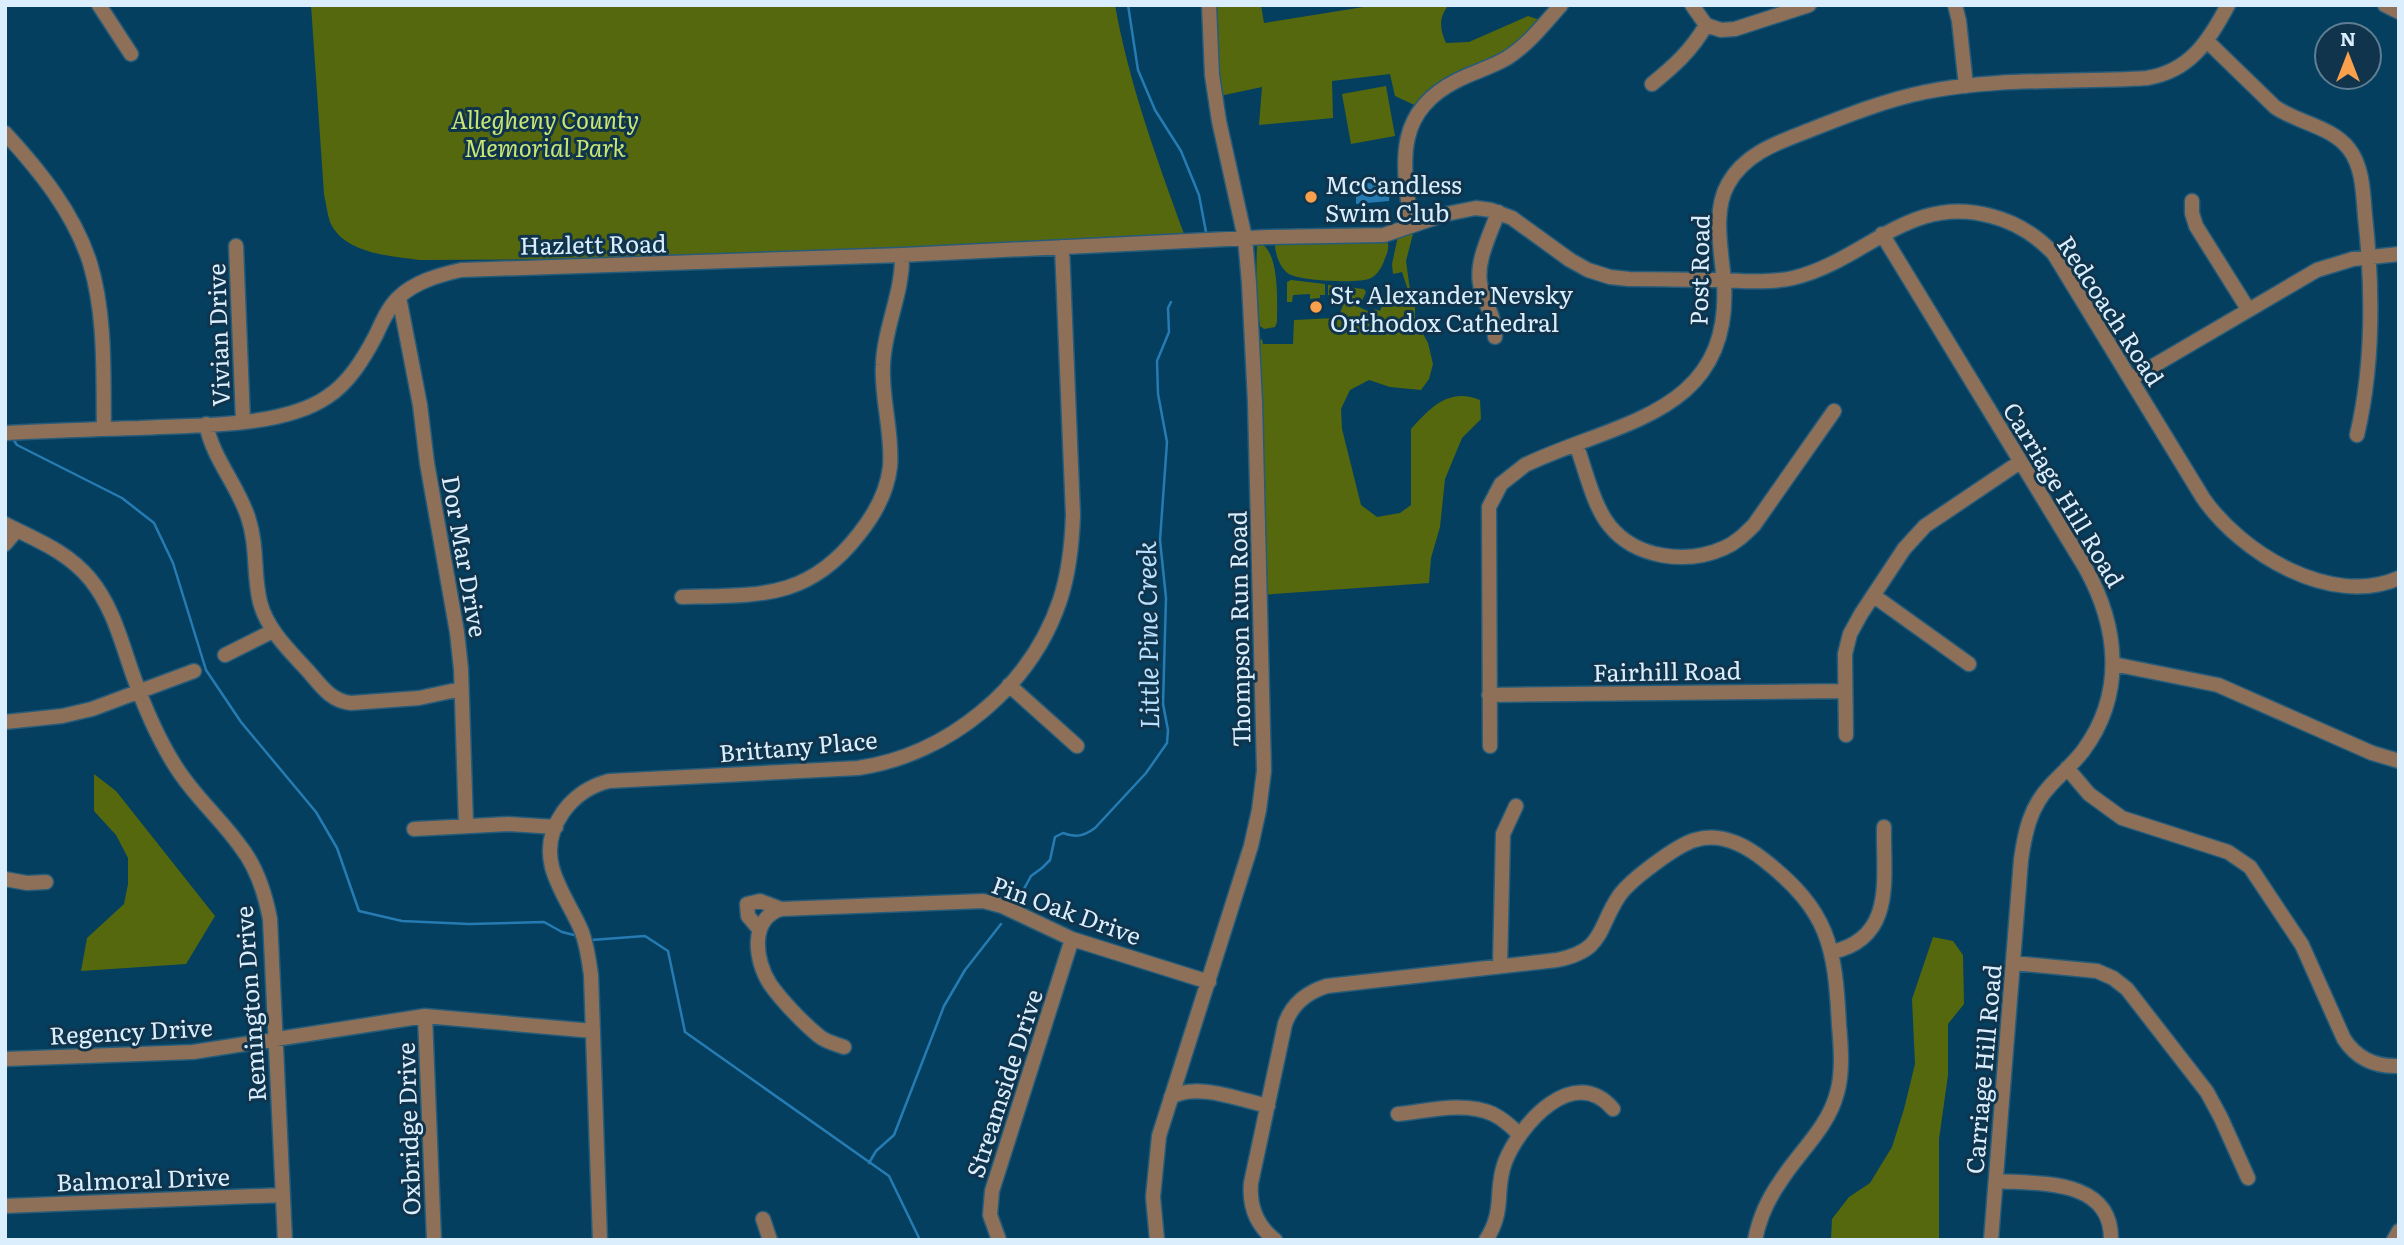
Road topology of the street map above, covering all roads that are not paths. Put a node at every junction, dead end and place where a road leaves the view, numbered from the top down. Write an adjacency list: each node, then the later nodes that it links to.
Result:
1 (99, 5): 12 (street)
2 (1209, 5): 20 (street, Thompson Run Road)
3 (1561, 5): 18 (street)
4 (1692, 5): 10 (street)
5 (1809, 5): 10 (street)
6 (1955, 5): 14 (street)
7 (2228, 5): 11 (street, Post Road)
8 (2385, 5): 9 (street)
9 (2399, 12)
10 (1706, 25): 13 (street)
11 (2208, 42): 14 (street, Post Road); 25 (street)
12 (131, 54)
13 (1652, 84)
14 (1966, 86): 26 (street, Post Road)
15 (5, 133): 34 (street)
16 (2192, 201): 28 (street)
17 (1498, 212): 18 (street, Redcoach Road); 26 (street, Redcoach Road); 29 (street)
18 (1411, 224): 20 (street, Redcoach Road)
19 (1882, 234): 26 (street, Redcoach Road); 30 (street, Redcoach Road); 38 (street, Carriage Hill Road)
20 (1245, 238): 22 (street, Hazlett Road); 73 (street, Thompson Run Road)
21 (236, 247): 32 (street, Vivian Drive)
22 (1062, 247): 24 (street, Hazlett Road); 49 (street, Brittany Place)
23 (2399, 254): 25 (street)
24 (902, 255): 27 (street, Hazlett Road); 43 (street)
25 (2370, 257): 28 (street); 36 (street)
26 (1724, 281): 37 (street, Post Road)
27 (399, 297): 32 (street, Hazlett Road); 50 (street, Dor Mar Drive)
28 (2248, 309): 30 (street)
29 (1495, 337)
30 (2131, 379): 41 (street, Redcoach Road)
31 (1834, 411): 37 (street)
32 (243, 421): 33 (street, Hazlett Road)
33 (206, 424): 34 (street, Hazlett Road); 44 (street)
34 (104, 429): 35 (street, Hazlett Road)
35 (9, 433)
36 (2357, 435)
37 (1576, 444): 53 (street, Post Road)
38 (2020, 462): 42 (street); 47 (street, Carriage Hill Road)
39 (11, 527): 40 (street); 52 (street, Remington Drive)
40 (5, 544)
41 (2399, 578)
42 (1874, 596): 46 (street); 51 (street)
43 (682, 597)
44 (273, 631): 45 (street); 50 (street)
45 (225, 655)
46 (1969, 664)
47 (2113, 664): 58 (street); 59 (street, Carriage Hill Road)
48 (194, 671): 52 (street)
49 (1009, 685): 56 (street); 62 (street, Brittany Place)
50 (461, 689): 61 (street, Dor Mar Drive)
51 (1844, 691): 53 (street, Fairhill Road); 55 (street)
52 (140, 692): 54 (street); 76 (street, Remington Drive)
53 (1489, 695): 57 (street, Post Road)
54 (5, 722)
55 (1846, 735)
56 (1077, 746)
57 (1490, 746)
58 (2399, 761)
59 (2067, 768): 71 (street, Carriage Hill Road); 79 (street)
60 (1516, 806): 72 (street)
61 (466, 825): 62 (street); 64 (street)
62 (556, 827): 75 (street, Brittany Place)
63 (1884, 827): 70 (street)
64 (414, 828)
65 (5, 878): 66 (street)
66 (47, 882)
67 (781, 909): 68 (street); 68 (street, Pin Oak Drive); 69 (street, Pin Oak Drive)
68 (759, 929): 77 (street, Pin Oak Drive)
69 (1072, 939): 73 (street, Pin Oak Drive); 97 (street, Streamside Drive)
70 (1832, 952): 72 (street); 101 (street)
71 (2013, 963): 87 (street); 88 (street, Carriage Hill Road)
72 (1500, 966): 83 (street)
73 (1209, 982): 80 (street, Thompson Run Road)
74 (425, 1016): 75 (street, Regency Drive); 76 (street, Regency Drive); 94 (street, Oxbridge Drive)
75 (593, 1031): 95 (street, Brittany Place)
76 (276, 1039): 78 (street, Regency Drive); 89 (street, Remington Drive)
77 (844, 1047)
78 (5, 1059)
79 (2399, 1066)
80 (1180, 1069): 81 (street); 82 (street, Thompson Run Road)
81 (1196, 1090): 82 (street); 83 (street)
82 (1171, 1097): 98 (street, Thompson Run Road)
83 (1268, 1106): 99 (street)
84 (1614, 1109): 86 (street)
85 (1398, 1114): 86 (street)
86 (1520, 1135): 100 (street)
87 (2248, 1178)
88 (1996, 1181): 102 (street, Carriage Hill Road); 103 (street)
89 (283, 1195): 90 (street, Balmoral Drive); 93 (street, Remington Drive)
90 (5, 1206)
91 (763, 1219): 96 (street)
92 (2399, 1231): 104 (street)
93 (285, 1240)
94 (434, 1240)
95 (600, 1240)
96 (770, 1240)
97 (999, 1240)
98 (1157, 1240)
99 (1275, 1240)
100 (1486, 1240)
101 (1755, 1240)
102 (1991, 1240)
103 (2111, 1240)
104 (2395, 1240)

